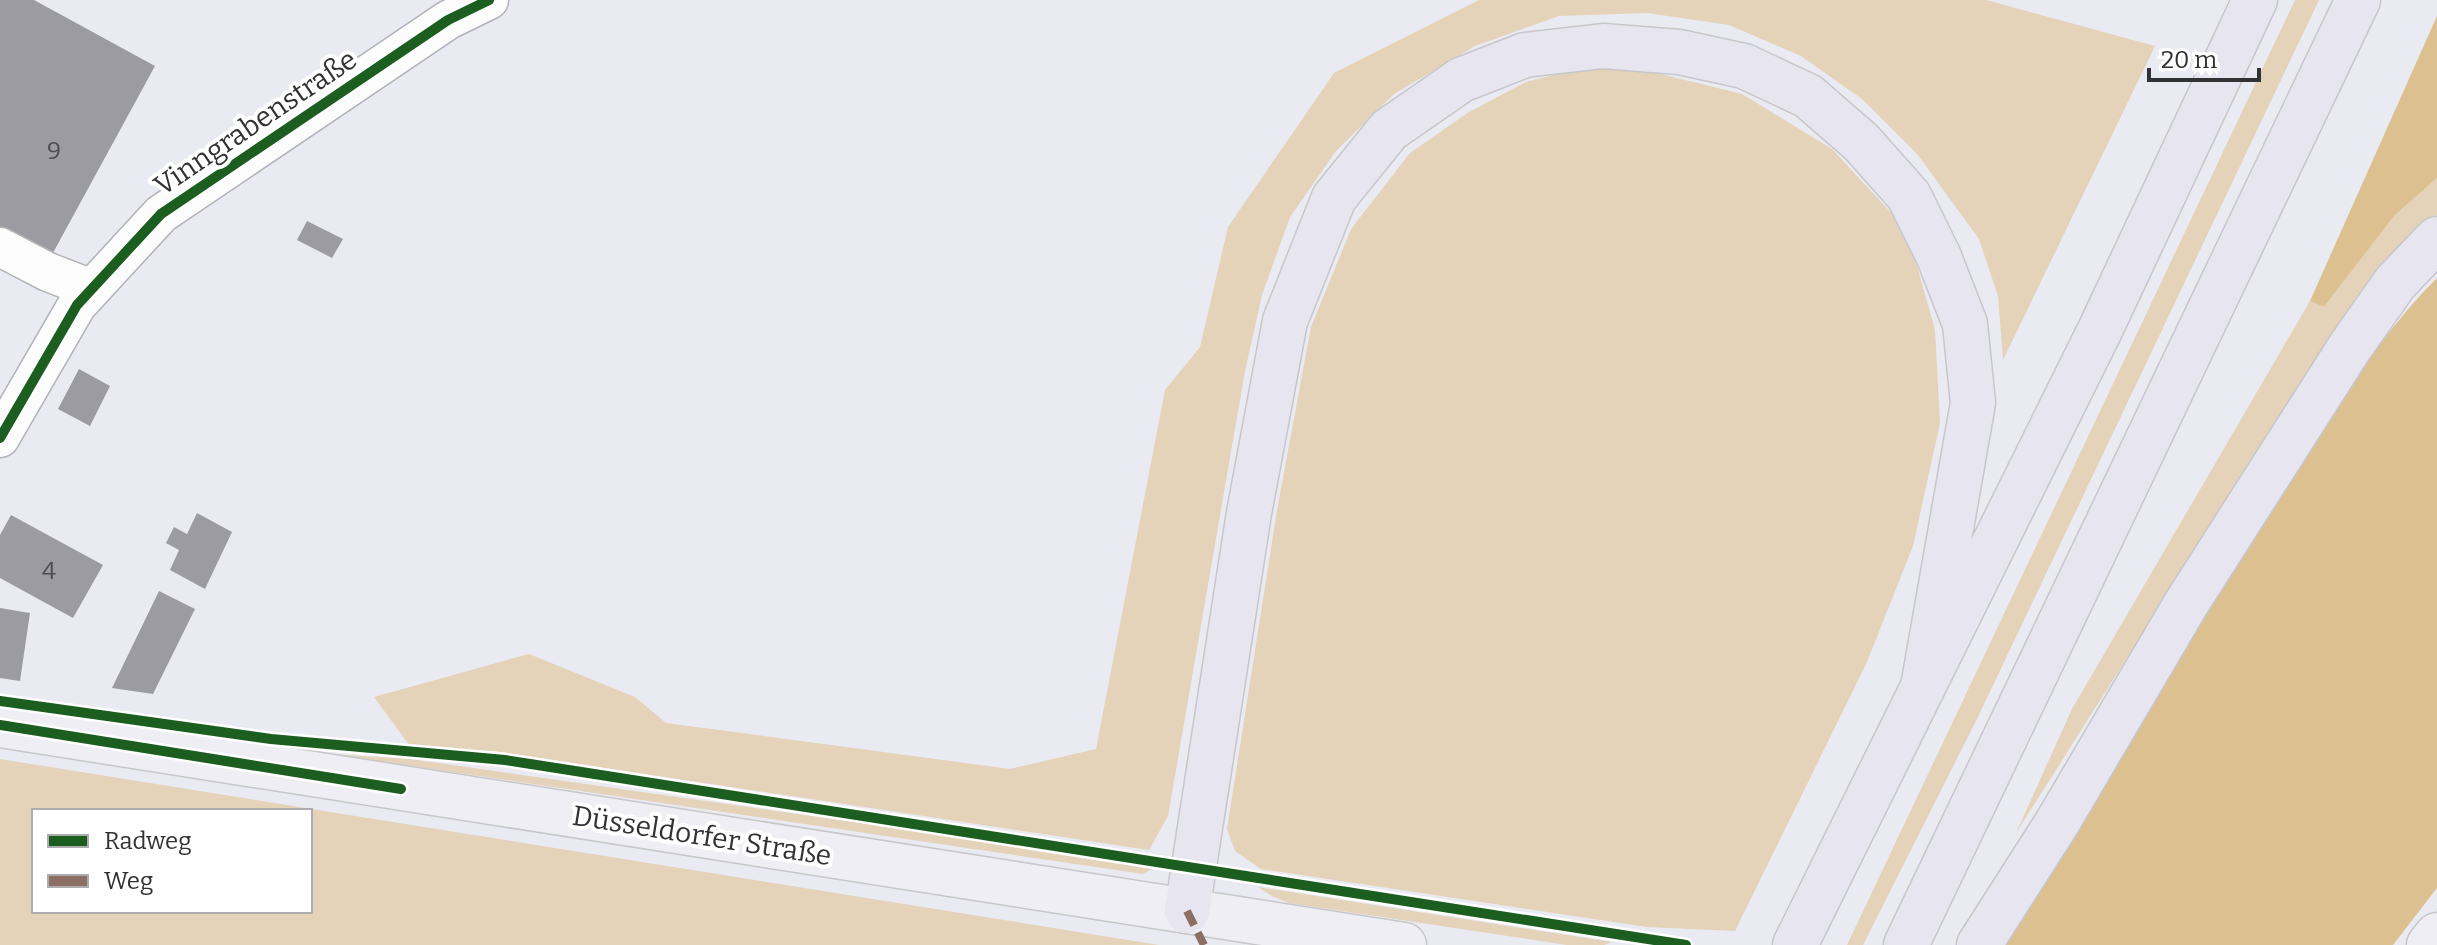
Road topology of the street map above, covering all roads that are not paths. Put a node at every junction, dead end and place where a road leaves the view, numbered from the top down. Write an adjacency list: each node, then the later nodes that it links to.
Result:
1 (489, 0): 6 (street, Vinngrabenstraße)
2 (2255, 0): 8 (highway)
3 (2358, 0): 14 (highway)
4 (2437, 239): 15 (highway)
5 (0, 247): 6 (street)
6 (92, 289): 7 (street, Vinngrabenstraße)
7 (0, 438)
8 (1923, 687): 10 (highway); 13 (highway)
9 (0, 725): 10 (main road, Düsseldorfer Straße)
10 (1187, 911): 12 (main road, Düsseldorfer Straße)
11 (2437, 935): 16 (main road)
12 (1404, 945)
13 (1795, 945)
14 (1906, 945)
15 (1979, 945)
16 (2429, 945)

